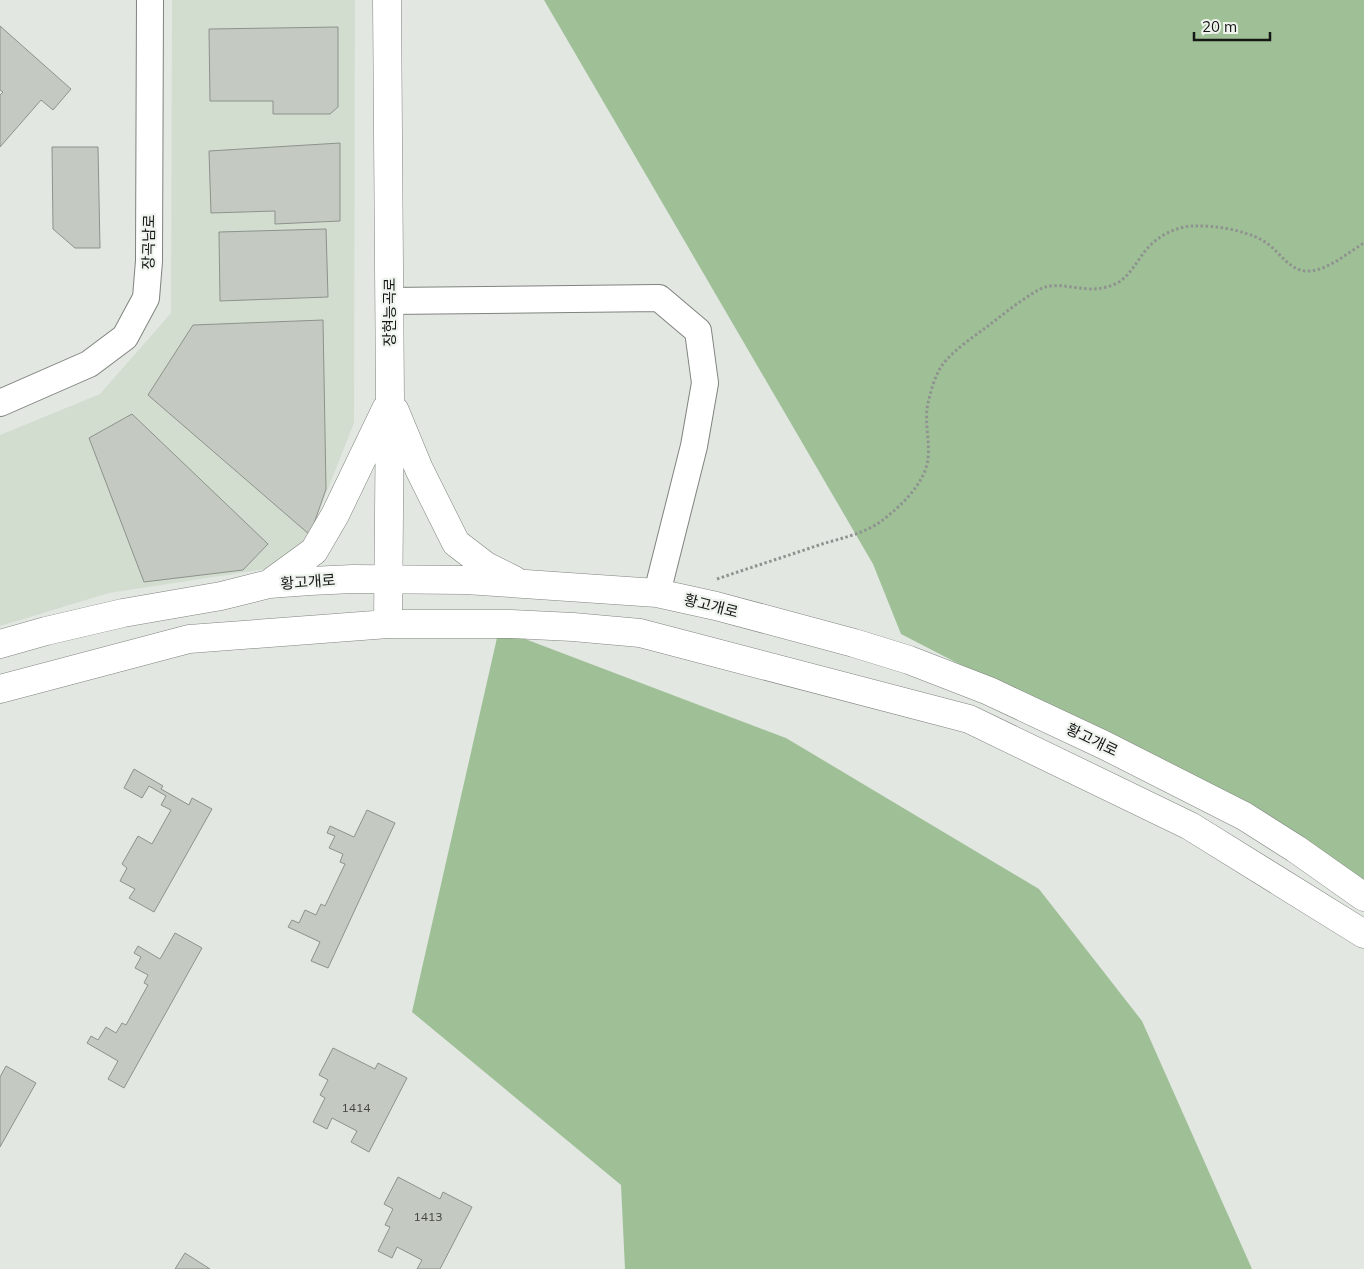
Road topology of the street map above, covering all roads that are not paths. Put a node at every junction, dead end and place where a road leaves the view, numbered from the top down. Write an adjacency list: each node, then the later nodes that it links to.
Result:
1 (150, 0): 5 (street, 장곡남로)
2 (387, 0): 3 (main road, 장현능곡로)
3 (389, 301): 4 (main road, 장현능곡로); 9 (street)
4 (390, 401): 6 (main road, 장현능곡로); 7 (main road); 8 (main road)
5 (0, 403)
6 (389, 579): 7 (main road, 황고개로); 8 (main road, 황고개로); 10 (main road, 장현능곡로)
7 (269, 584): 11 (main road, 황고개로)
8 (522, 584): 9 (main road, 황고개로)
9 (657, 593): 13 (main road, 황고개로)
10 (388, 624): 12 (main road); 14 (main road)
11 (0, 644)
12 (0, 689)
13 (1364, 897)
14 (1364, 934)

